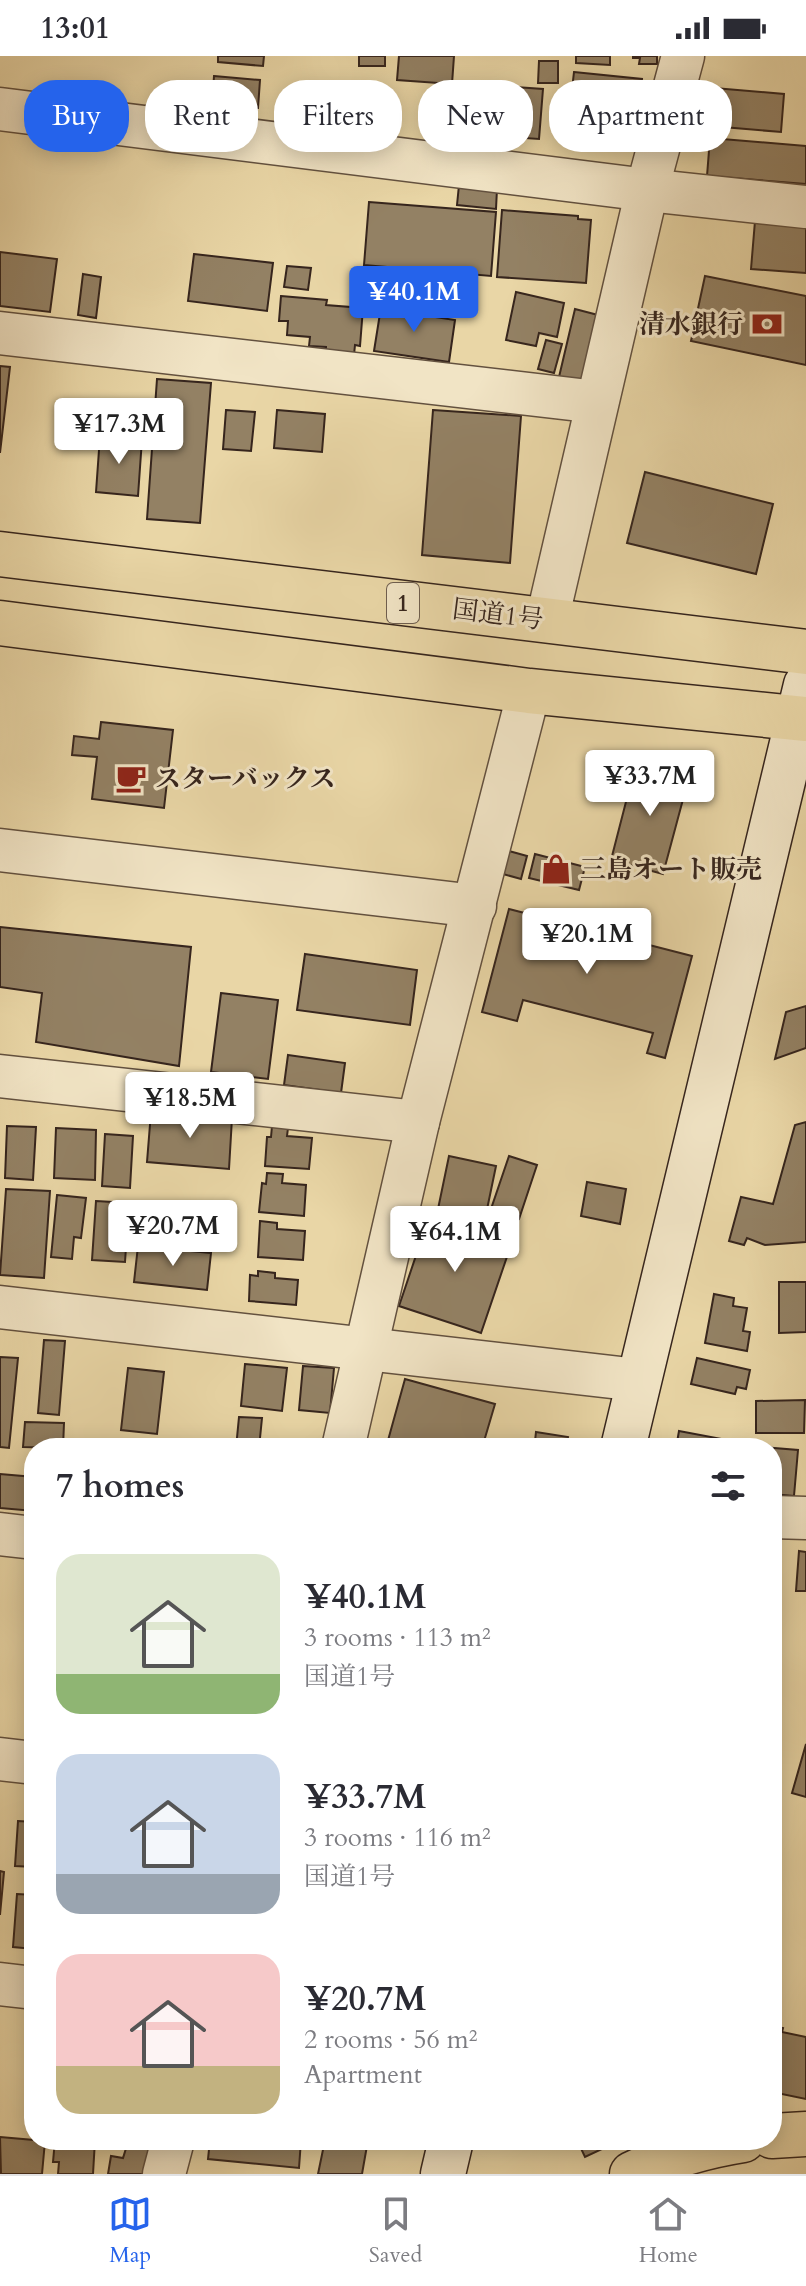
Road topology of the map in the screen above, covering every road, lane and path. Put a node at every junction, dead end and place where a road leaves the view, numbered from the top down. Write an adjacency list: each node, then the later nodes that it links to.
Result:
1 (683, 56): 3 (street)
2 (0, 109): 3 (street)
3 (647, 190): 4 (street); 6 (street)
4 (806, 207)
5 (0, 333): 6 (street)
6 (597, 402): 8 (street)
7 (0, 554): 8 (main road, 国道1号 / 1)
8 (547, 620): 10 (main road, 国道1号 / 1)
9 (0, 623): 11 (main road)
10 (806, 652)
11 (529, 691): 12 (main road); 14 (street)
12 (803, 707): 19 (street)
13 (0, 850): 14 (street)
14 (475, 906): 16 (street)
15 (0, 1076): 16 (street)
16 (418, 1122): 18 (street)
17 (0, 1307): 18 (street)
18 (365, 1348): 19 (street); 20 (street)
19 (638, 1380): 21 (street)
20 (345, 1438)
21 (625, 1438)
22 (782, 1517): 23 (street)
23 (806, 1518)
24 (0, 1534): 25 (street)
25 (24, 1537)
26 (0, 1759): 27 (street)
27 (24, 1762)
28 (0, 1984): 29 (street)
29 (24, 1987)
30 (806, 2134): 31 (main road)
31 (782, 2135)
32 (170, 2150): 35 (street)
33 (449, 2150): 36 (street)
34 (697, 2150): 37 (main road)
35 (164, 2174)
36 (443, 2174)
37 (632, 2174)

